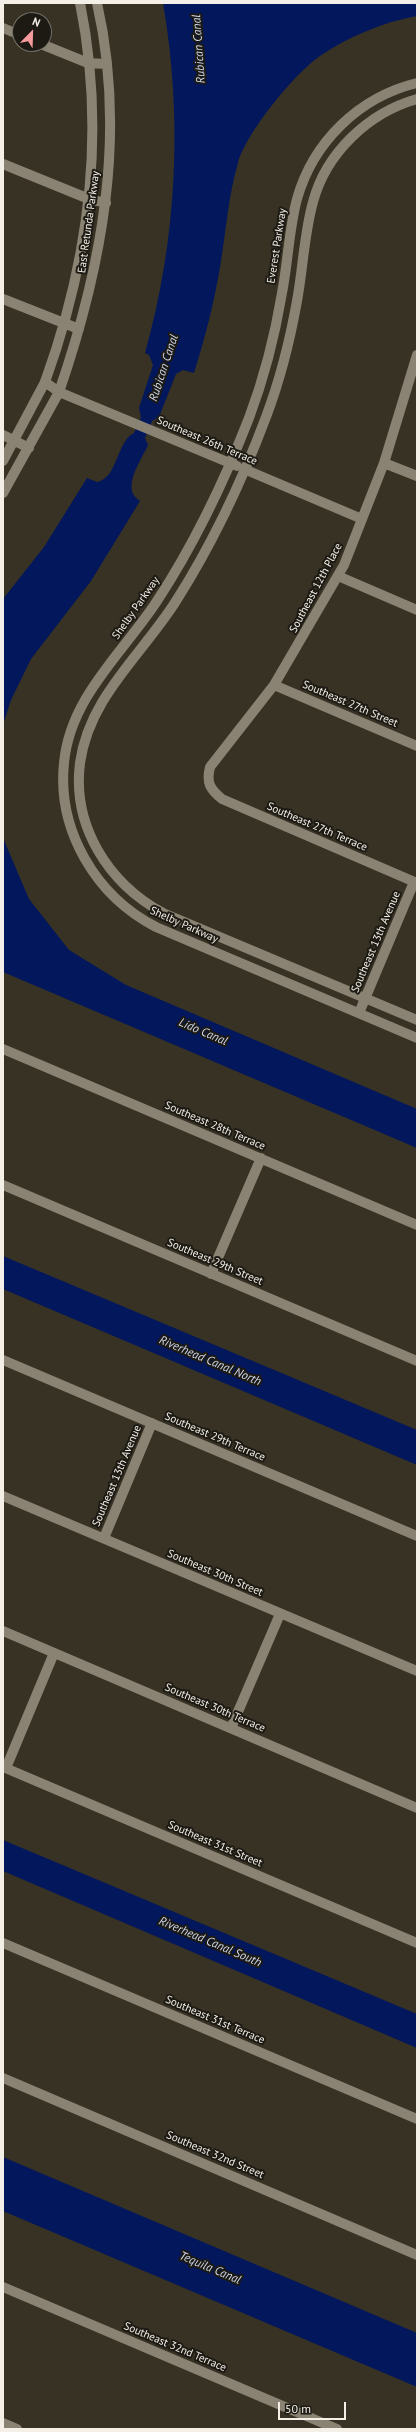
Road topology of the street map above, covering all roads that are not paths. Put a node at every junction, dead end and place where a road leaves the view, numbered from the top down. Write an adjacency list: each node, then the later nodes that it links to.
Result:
1 (80, 3): 4 (street, East Retunda Parkway)
2 (97, 3): 5 (street, East Retunda Parkway)
3 (52, 48): 4 (street)
4 (88, 63): 5 (street); 9 (street, East Retunda Parkway)
5 (106, 64): 10 (street, East Retunda Parkway)
6 (417, 83): 11 (street, Everest Parkway)
7 (417, 99): 12 (street)
8 (3, 164): 9 (street)
9 (89, 199): 10 (street); 14 (street, East Retunda Parkway)
10 (106, 203): 15 (street, East Retunda Parkway)
11 (291, 234): 12 (street); 24 (street, Everest Parkway)
12 (307, 237): 25 (street)
13 (3, 299): 14 (street)
14 (64, 324): 15 (street); 17 (street, East Retunda Parkway)
15 (80, 329): 18 (street, East Retunda Parkway)
16 (417, 355): 23 (street, Southeast 12th Place)
17 (46, 382): 18 (street, Southeast 26th Terrace); 20 (street, East Retunda Parkway)
18 (59, 392): 21 (street, East Retunda Parkway); 24 (street, Southeast 26th Terrace)
19 (3, 435): 20 (street)
20 (16, 440): 21 (street); 22 (street, East Retunda Parkway)
21 (29, 448): 27 (street, East Retunda Parkway)
22 (3, 461)
23 (384, 463): 26 (street); 28 (street, Southeast 12th Place)
24 (231, 464): 25 (street, Southeast 26th Terrace); 36 (street, Shelby Parkway)
25 (244, 469): 28 (street, Southeast 26th Terrace); 35 (street, Shelby Parkway)
26 (417, 476)
27 (3, 493)
28 (362, 519): 29 (street, Southeast 12th Place)
29 (338, 576): 30 (street); 31 (street, Southeast 12th Place)
30 (417, 610)
31 (274, 685): 32 (street, Southeast 27th Street); 33 (street, Southeast 12th Place)
32 (417, 746)
33 (210, 789): 34 (street, Southeast 27th Terrace)
34 (416, 882): 37 (street, Southeast 13th Avenue)
35 (163, 913): 36 (street); 37 (street, Shelby Parkway)
36 (156, 927): 38 (street, Shelby Parkway)
37 (365, 998): 38 (street, Southeast 13th Avenue); 39 (street, Shelby Parkway)
38 (359, 1012): 40 (street, Shelby Parkway)
39 (417, 1020)
40 (417, 1038)
41 (3, 1049): 42 (street, Southeast 28th Terrace)
42 (261, 1158): 44 (street, Southeast 28th Terrace); 45 (street)
43 (3, 1185): 45 (street, Southeast 29th Street)
44 (417, 1225)
45 (211, 1274): 47 (street, Southeast 29th Street)
46 (3, 1360): 48 (street, Southeast 29th Terrace)
47 (417, 1361)
48 (152, 1423): 50 (street, Southeast 29th Terrace); 51 (street, Southeast 13th Avenue)
49 (3, 1496): 51 (street, Southeast 30th Street)
50 (417, 1536)
51 (104, 1538): 52 (street, Southeast 30th Street)
52 (280, 1614): 55 (street, Southeast 30th Street); 56 (street)
53 (3, 1631): 54 (street, Southeast 30th Terrace)
54 (54, 1653): 56 (street, Southeast 30th Terrace); 57 (street)
55 (417, 1671)
56 (231, 1728): 58 (street, Southeast 30th Terrace)
57 (5, 1768): 60 (street, Southeast 31st Street)
58 (417, 1808)
59 (3, 1943): 62 (street, Southeast 31st Terrace)
60 (417, 1943)
61 (3, 2078): 63 (street, Southeast 32nd Street)
62 (417, 2119)
63 (417, 2255)
64 (3, 2287): 67 (street, Southeast 32nd Terrace)
65 (3, 2423): 66 (street)
66 (17, 2429)
67 (337, 2429)

